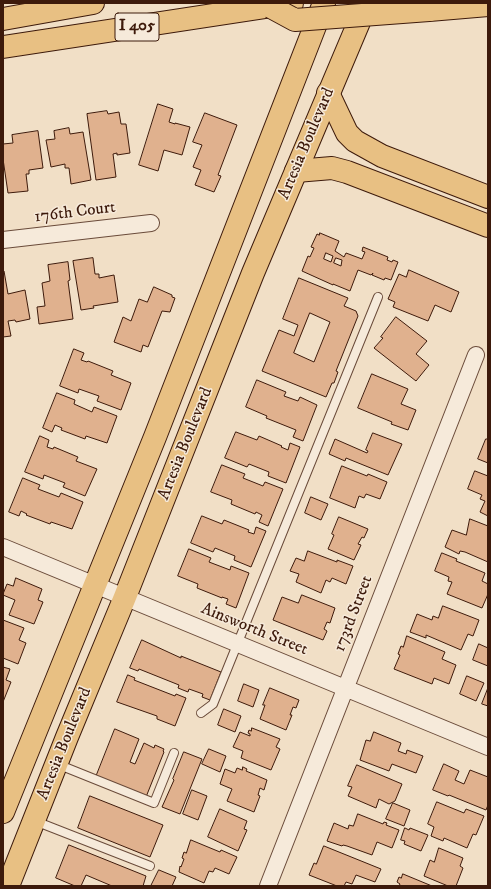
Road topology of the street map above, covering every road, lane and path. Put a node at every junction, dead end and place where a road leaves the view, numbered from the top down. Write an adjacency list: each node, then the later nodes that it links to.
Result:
1 (92, 3): 6 (main road)
2 (324, 3): 17 (main road, Artesia Boulevard)
3 (367, 3): 8 (main road, Artesia Boulevard)
4 (281, 5): 5 (main road, bridge); 7 (main road, I 405)
5 (488, 5)
6 (3, 19)
7 (3, 47)
8 (328, 93): 9 (main road, Artesia Boulevard); 10 (main road)
9 (296, 171): 12 (main road); 18 (main road, Artesia Boulevard)
10 (488, 197)
11 (151, 223): 13 (street, 176th Court)
12 (488, 226)
13 (3, 240)
14 (378, 297): 19 (lane)
15 (476, 355): 20 (street, 173rd Street)
16 (3, 547): 17 (street, Ainsworth Street)
17 (95, 585): 18 (street, Ainsworth Street); 25 (main road, Artesia Boulevard)
18 (125, 597): 19 (street, Ainsworth Street); 24 (main road, Artesia Boulevard)
19 (237, 643): 20 (street, Ainsworth Street); 21 (lane)
20 (346, 688): 22 (street, Ainsworth Street); 29 (street, 173rd Street)
21 (201, 713)
22 (488, 747)
23 (174, 753): 24 (lane)
24 (56, 764): 26 (main road, Artesia Boulevard)
25 (3, 812)
26 (34, 821): 27 (lane); 28 (main road, Artesia Boulevard)
27 (150, 866)
28 (8, 886)
29 (268, 886)

